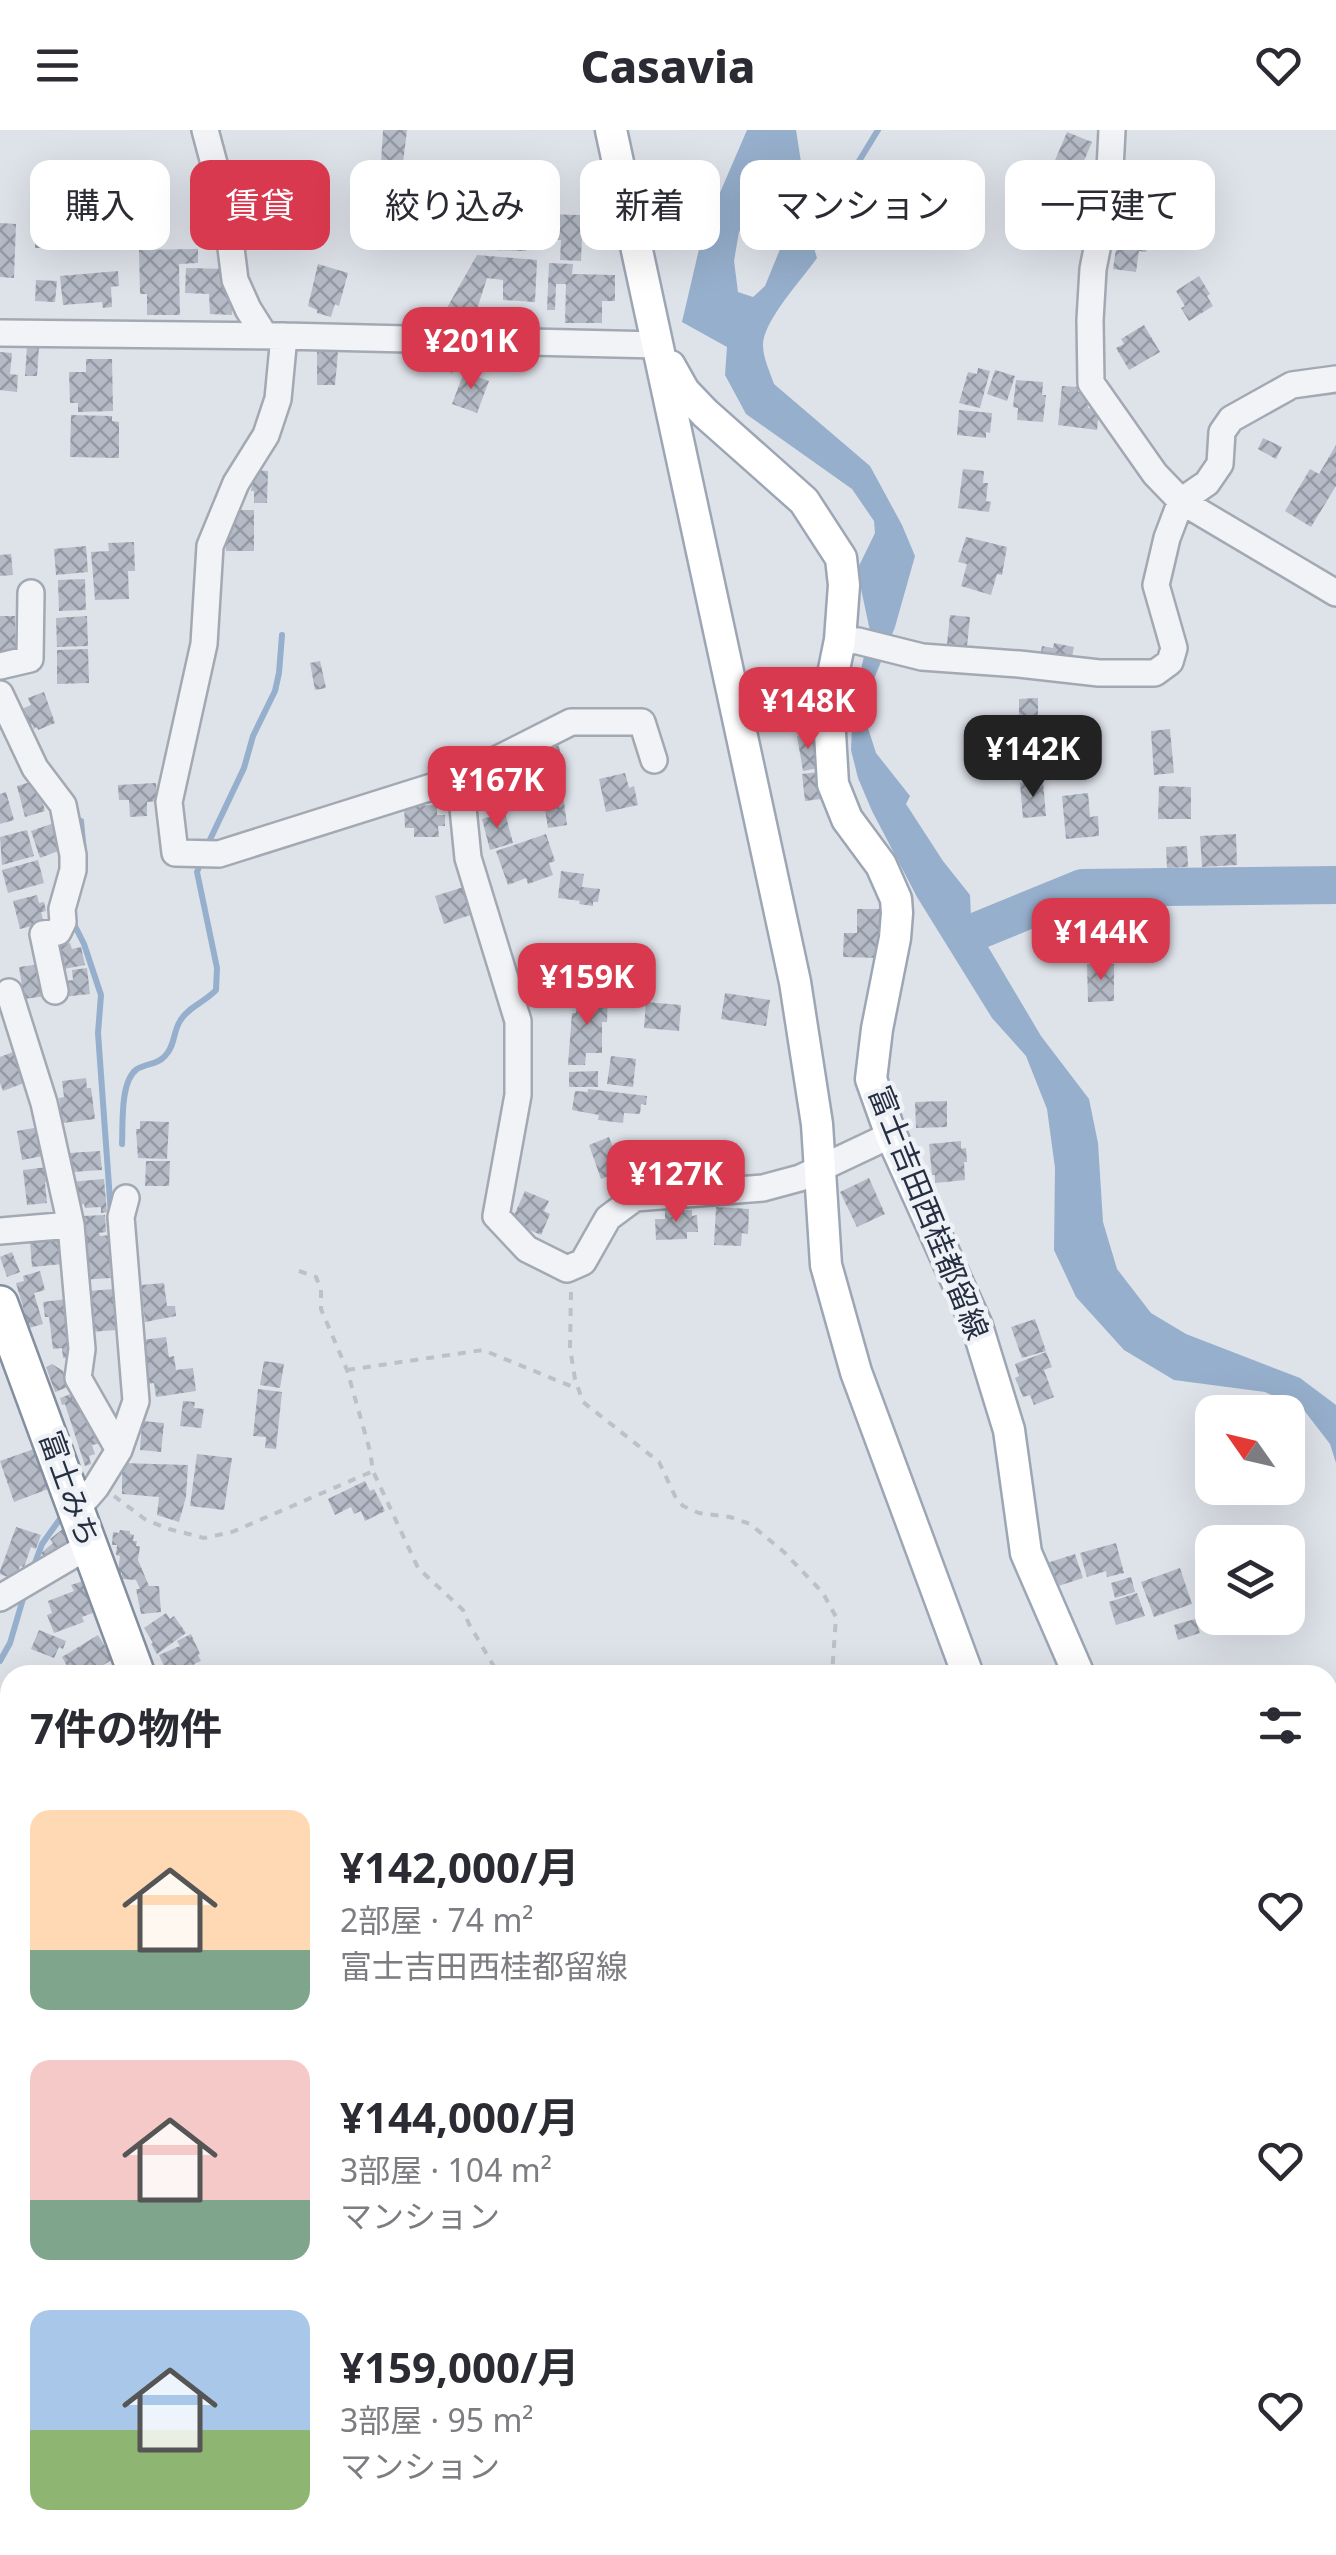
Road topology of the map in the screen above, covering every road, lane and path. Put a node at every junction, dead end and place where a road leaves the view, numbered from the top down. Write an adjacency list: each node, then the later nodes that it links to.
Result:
1 (205, 130): 5 (street)
2 (1112, 130): 8 (street)
3 (611, 131): 6 (main road, 富士吉田西桂都留線)
4 (0, 333): 5 (street)
5 (275, 336): 6 (street); 15 (street)
6 (658, 346): 11 (main road, 富士吉田西桂都留線); 35 (main road, 富士吉田西桂都留線)
7 (1336, 378): 8 (street)
8 (1181, 502): 9 (street); 11 (street)
9 (1336, 593)
10 (31, 594): 12 (street)
11 (849, 641): 18 (main road, 富士吉田西桂都留線)
12 (0, 666)
13 (0, 694): 17 (street)
14 (654, 760): 15 (street)
15 (460, 778): 18 (street)
16 (9, 992): 20 (street)
17 (55, 992)
18 (891, 1135): 36 (main road, 富士吉田西桂都留線)
19 (126, 1198): 27 (street)
20 (71, 1225): 21 (street); 27 (street)
21 (0, 1232)
22 (299, 1271): 25 (path)
23 (570, 1280): 26 (path)
24 (0, 1304): 29 (highway, 富士みち)
25 (347, 1370): 26 (path); 28 (path)
26 (578, 1389): 34 (path)
27 (119, 1450): 29 (street)
28 (373, 1471): 29 (path); 33 (path)
29 (87, 1497): 30 (highway, 富士みち)
30 (90, 1545): 31 (street); 32 (highway, 富士みち)
31 (0, 1598)
32 (133, 1665)
33 (493, 1665)
34 (833, 1665)
35 (964, 1665)
36 (1075, 1665)

